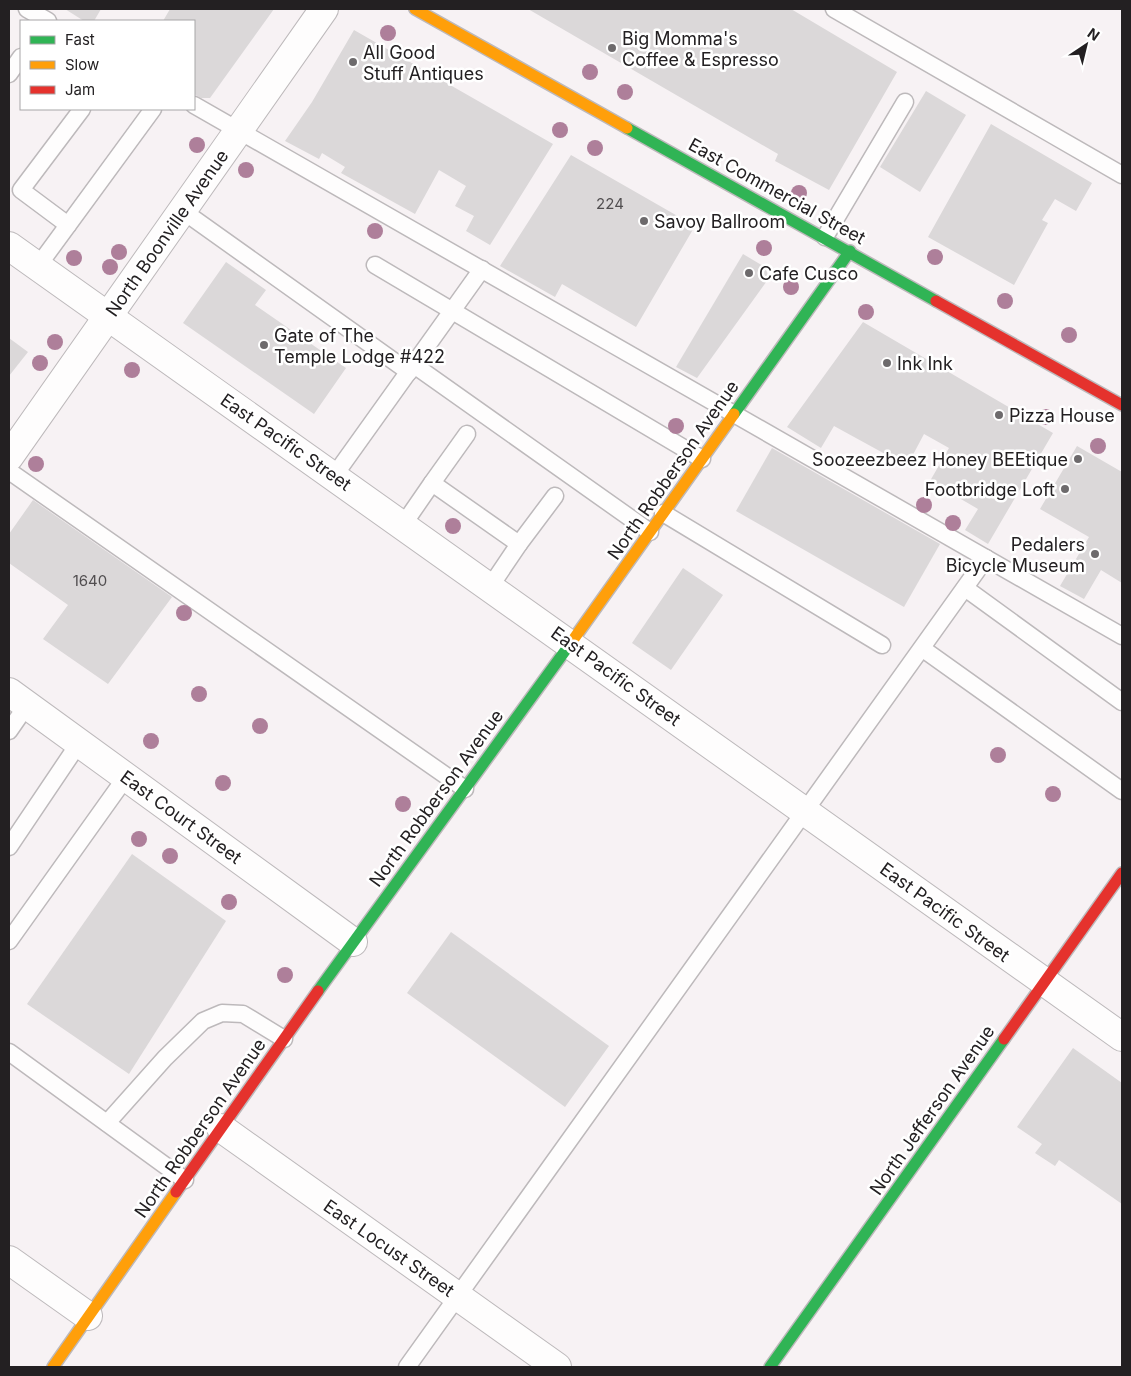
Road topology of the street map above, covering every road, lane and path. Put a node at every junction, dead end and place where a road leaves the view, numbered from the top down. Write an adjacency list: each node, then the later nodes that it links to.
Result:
1 (27, 9): 5 (lane)
2 (324, 9): 12 (street, North Boonville Avenue)
3 (415, 9): 16 (street, East Commercial Street)
4 (834, 9): 13 (lane)
5 (46, 20)
6 (20, 58): 7 (lane)
7 (9, 74)
8 (905, 102): 16 (lane)
9 (195, 106): 12 (lane)
10 (81, 110): 15 (lane)
11 (152, 110): 15 (lane)
12 (239, 131): 14 (street, North Boonville Avenue); 21 (lane)
13 (1122, 175)
14 (183, 211): 23 (street, North Boonville Avenue); 24 (lane)
15 (68, 225): 20 (lane)
16 (825, 237): 18 (street, East Commercial Street)
17 (9, 246): 20 (street, East Pacific Street)
18 (850, 251): 25 (street, East Commercial Street); 26 (street, North Robberson Avenue)
19 (374, 265): 22 (lane)
20 (38, 266): 23 (street, East Pacific Street)
21 (482, 269): 22 (lane); 26 (lane)
22 (453, 311): 24 (lane); 29 (lane)
23 (109, 317): 28 (street, North Boonville Avenue); 31 (street, East Pacific Street)
24 (411, 369): 31 (lane); 36 (lane)
25 (1122, 405)
26 (735, 413): 29 (street, North Robberson Avenue); 38 (lane)
27 (467, 434): 32 (lane)
28 (9, 457)
29 (702, 459): 34 (street, North Robberson Avenue)
30 (9, 471): 50 (lane)
31 (334, 476): 35 (street, East Pacific Street)
32 (432, 482): 35 (lane); 37 (lane)
33 (555, 496): 37 (lane)
34 (664, 513): 36 (street, North Robberson Avenue); 43 (lane)
35 (403, 524): 39 (street, East Pacific Street)
36 (650, 532): 42 (street, North Robberson Avenue)
37 (519, 544): 39 (lane)
38 (986, 558): 40 (lane); 41 (lane)
39 (490, 586): 42 (street, East Pacific Street)
40 (965, 588): 44 (lane); 46 (lane)
41 (1122, 636)
42 (570, 644): 50 (street, North Robberson Avenue); 52 (street, East Pacific Street)
43 (882, 645)
44 (923, 649): 51 (lane); 52 (lane)
45 (18, 699): 47 (lane); 48 (street, East Court Street)
46 (1122, 702)
47 (9, 731)
48 (79, 743): 49 (street, East Court Street); 53 (lane)
49 (126, 777): 55 (lane); 56 (street, East Court Street)
50 (465, 789): 56 (street, North Robberson Avenue)
51 (1122, 791)
52 (806, 812): 57 (street, East Pacific Street); 65 (lane)
53 (9, 847)
54 (1122, 873): 57 (street, North Jefferson Avenue)
55 (9, 941)
56 (353, 942): 59 (street, North Robberson Avenue)
57 (1044, 983): 58 (street, East Pacific Street); 70 (street, North Jefferson Avenue)
58 (1122, 1037)
59 (284, 1039): 61 (lane); 62 (street, North Robberson Avenue)
60 (9, 1052): 61 (lane)
61 (107, 1123): 63 (lane)
62 (221, 1128): 63 (street, North Robberson Avenue); 65 (street, East Locust Street)
63 (185, 1180): 66 (street, North Robberson Avenue)
64 (9, 1260): 66 (street)
65 (458, 1297): 68 (lane); 69 (street, East Locust Street)
66 (88, 1316): 67 (street, North Robberson Avenue)
67 (53, 1367)
68 (407, 1367)
69 (557, 1367)
70 (770, 1367)

